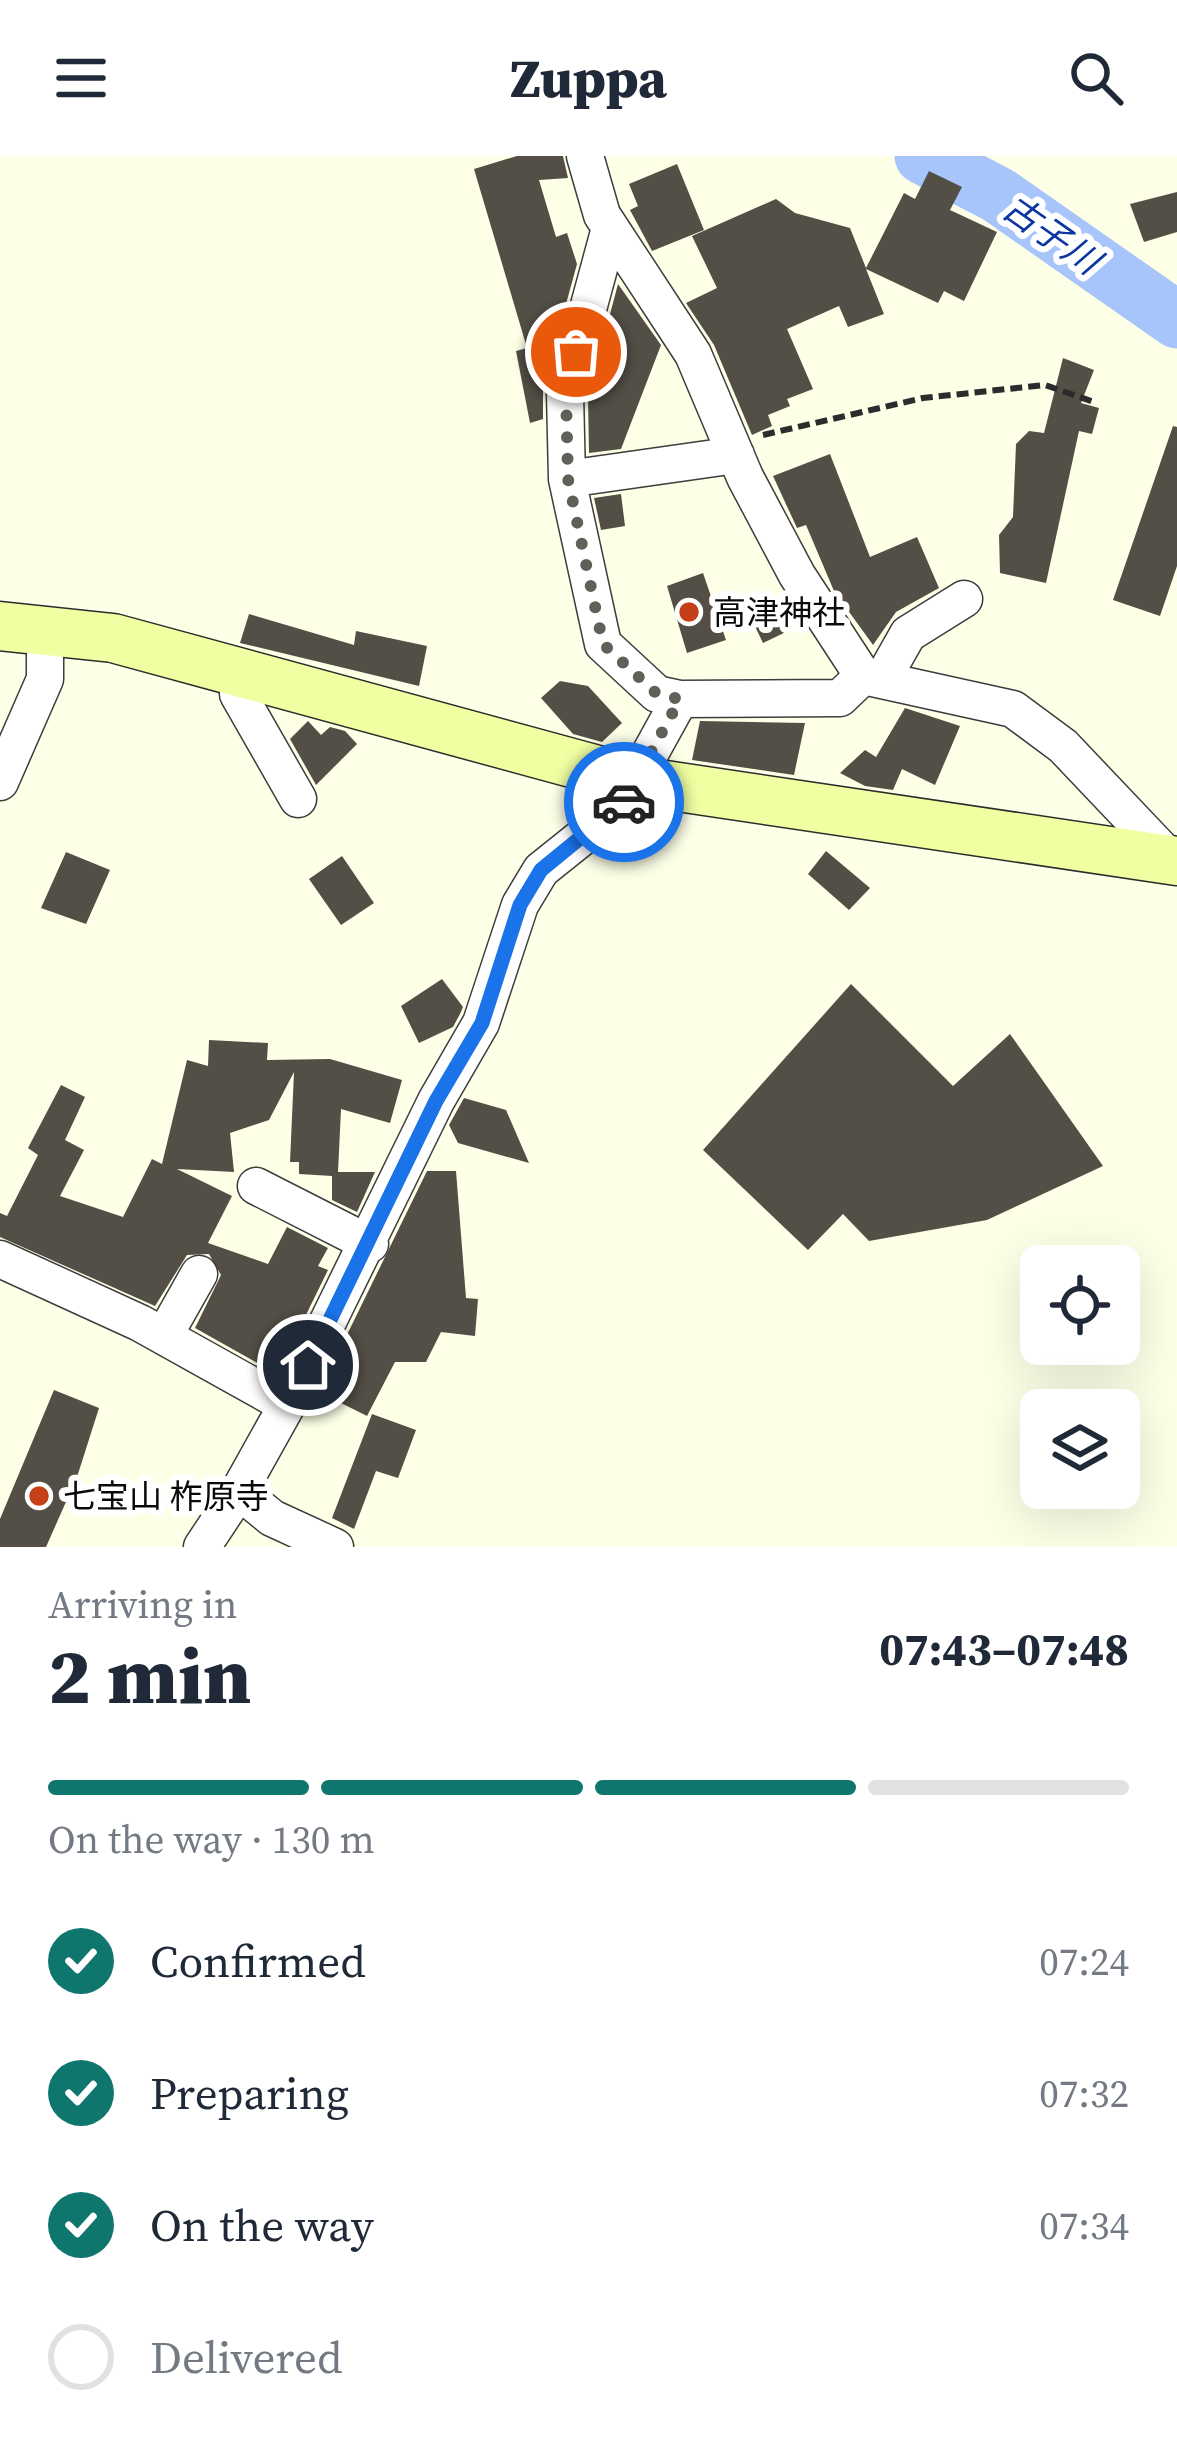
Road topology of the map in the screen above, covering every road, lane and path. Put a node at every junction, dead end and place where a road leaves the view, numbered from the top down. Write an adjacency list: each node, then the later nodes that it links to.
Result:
1 (585, 156): 2 (street)
2 (610, 228): 4 (street); 5 (street)
3 (1094, 402): 4 (path)
4 (733, 448): 5 (street); 9 (street)
5 (568, 479): 10 (street)
6 (964, 599): 9 (street)
7 (23, 629): 8 (street); 12 (street)
8 (238, 673): 11 (street); 13 (street)
9 (873, 678): 10 (street); 14 (street)
10 (680, 699): 11 (street)
11 (638, 781): 14 (street); 16 (street)
12 (0, 782)
13 (298, 799)
14 (1176, 862)
15 (256, 1186): 16 (street)
16 (370, 1244): 20 (street)
17 (0, 1258): 19 (street)
18 (199, 1274): 19 (street)
19 (164, 1336): 20 (street)
20 (287, 1405): 21 (street)
21 (239, 1491): 22 (street); 23 (street)
22 (202, 1547)
23 (335, 1547)

